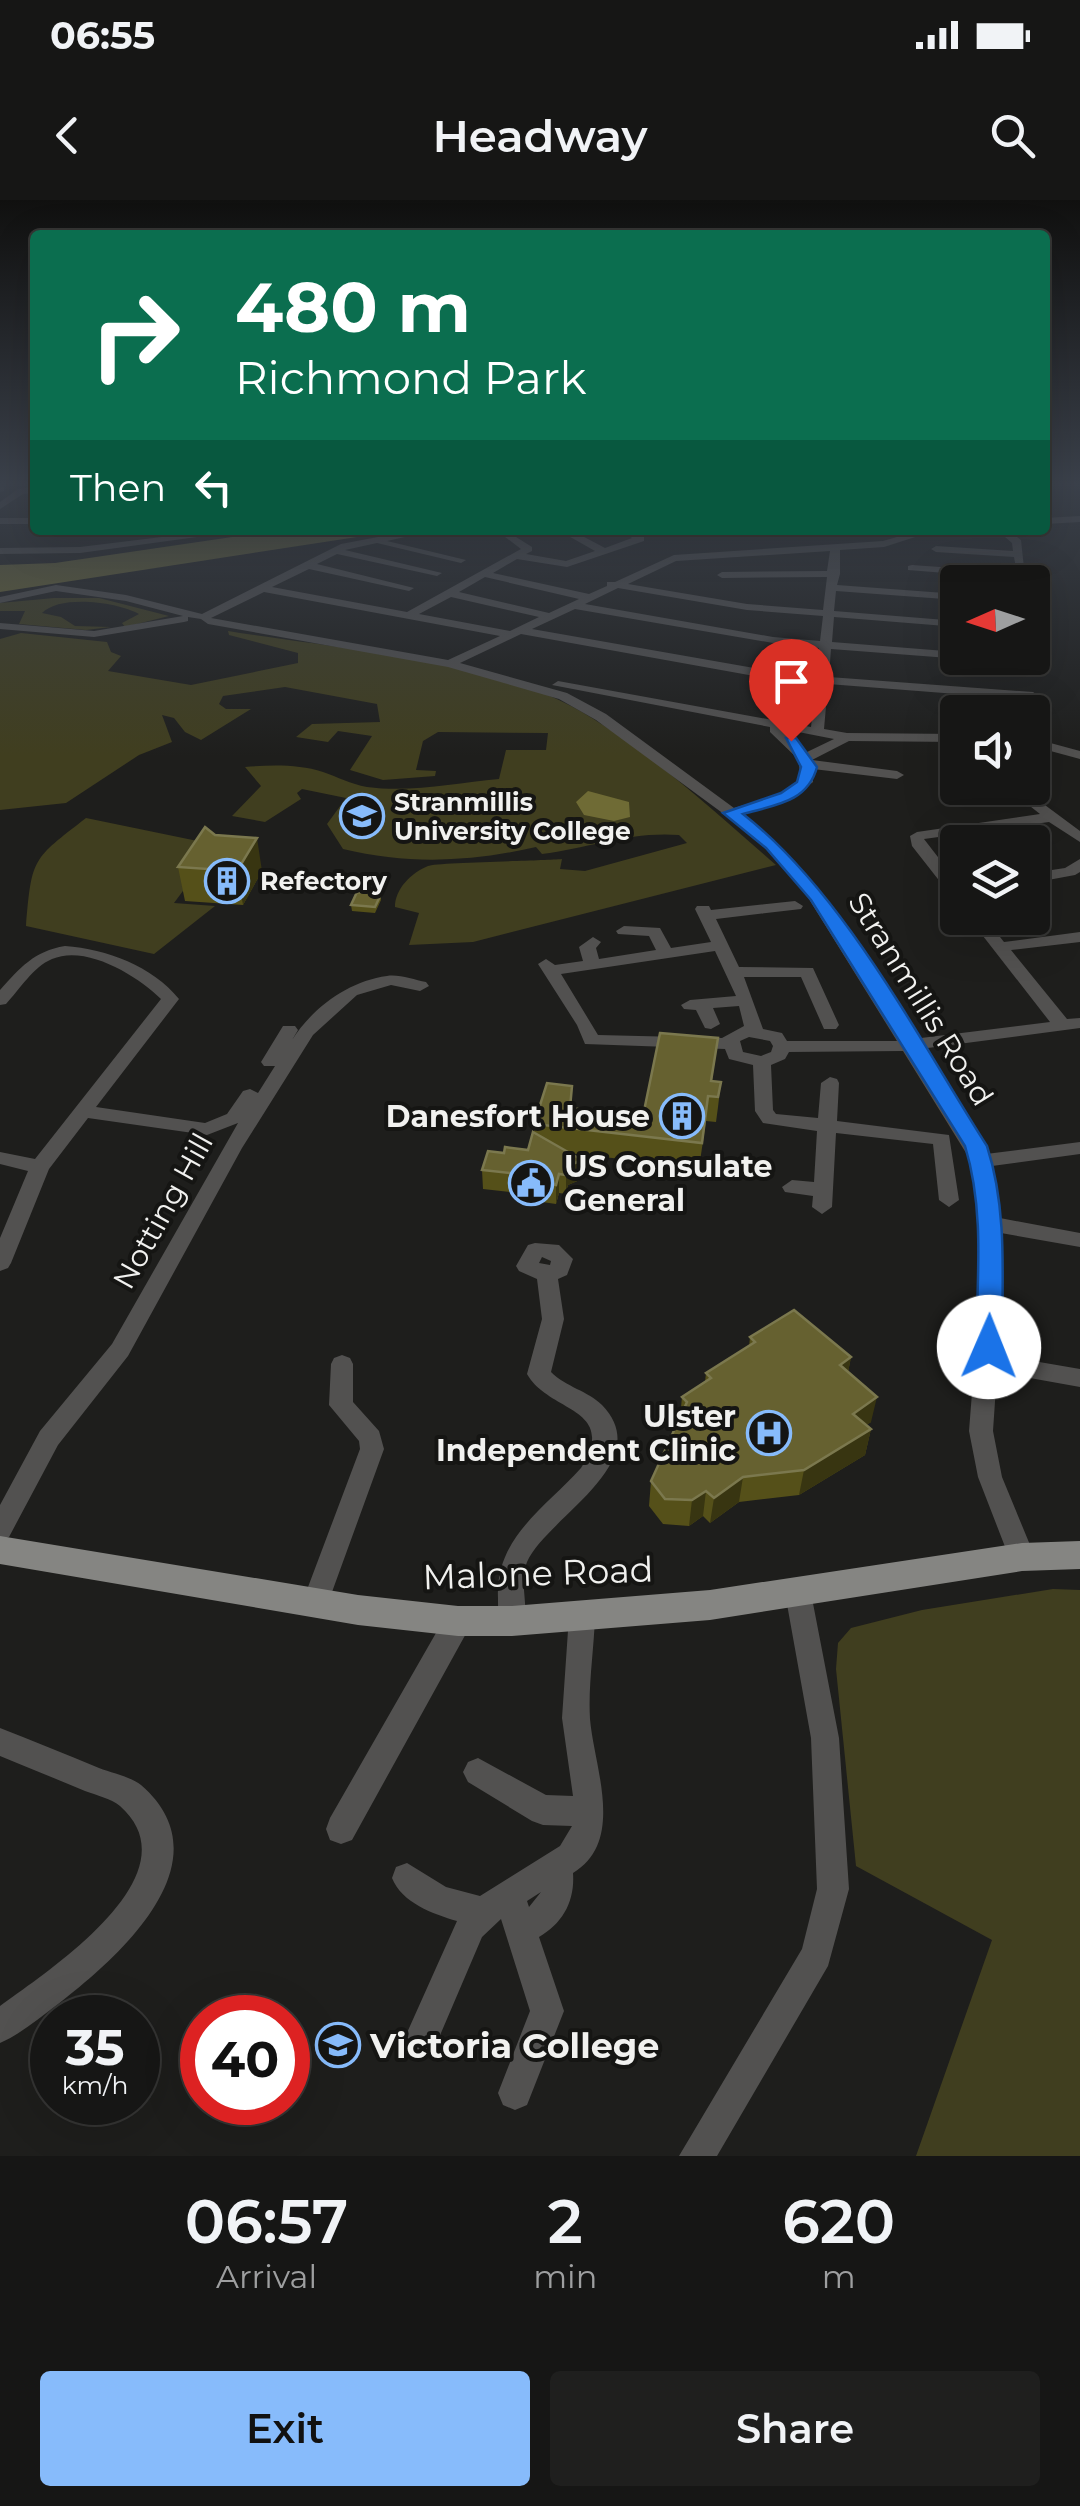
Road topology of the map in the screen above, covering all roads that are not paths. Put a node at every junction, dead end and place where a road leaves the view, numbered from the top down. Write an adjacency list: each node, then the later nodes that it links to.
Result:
1 (291, 573): 15 (street)
2 (346, 573): 13 (street)
3 (433, 573): 8 (street)
4 (636, 573): 12 (street)
5 (970, 573): 6 (street)
6 (1021, 573)
7 (52, 574): 17 (street); 20 (street)
8 (436, 574)
9 (484, 574): 16 (street); 19 (street)
10 (835, 574): 11 (street); 14 (street)
11 (722, 575)
12 (611, 584): 19 (street); 22 (street)
13 (409, 588)
14 (833, 588): 18 (street); 22 (street)
15 (264, 589): 23 (street); 25 (street)
16 (449, 593): 23 (street); 24 (street)
17 (83, 594): 20 (street); 25 (street)
18 (940, 595)
19 (586, 597): 21 (street)
20 (1, 600)
21 (571, 605): 24 (street); 29 (street)
22 (831, 615): 26 (street); 29 (street)
23 (408, 616): 28 (street)
24 (549, 616): 28 (street)
25 (196, 620): 27 (street, Stranmillis Road); 31 (street, Stranmillis Road)
26 (940, 623)
27 (0, 626)
28 (517, 633): 31 (street); 32 (street)
29 (827, 647): 30 (street); 32 (street)
30 (940, 655)
31 (449, 664): 33 (street, Stranmillis Road)
32 (824, 680): 34 (street); 36 (street)
33 (541, 687): 35 (street); 44 (street, Stranmillis Road)
34 (1020, 695)
35 (769, 725): 36 (street); 41 (street)
36 (817, 733): 37 (street)
37 (847, 737): 38 (street); 41 (street)
38 (940, 740)
39 (1050, 747): 40 (street)
40 (1080, 755)
41 (810, 757): 42 (street); 44 (street)
42 (897, 774)
43 (1036, 805): 45 (street)
44 (731, 813): 71 (street, Stranmillis Road)
45 (1052, 817): 46 (street); 48 (street)
46 (995, 825)
47 (940, 833): 50 (street)
48 (1080, 838)
49 (1080, 864): 51 (street)
50 (940, 870)
51 (1050, 875)
52 (795, 906): 57 (street)
53 (624, 931): 59 (street)
54 (990, 935): 58 (street)
55 (1080, 937): 58 (street)
56 (594, 942): 60 (street)
57 (720, 944): 59 (street); 61 (street)
58 (1000, 947): 66 (street)
59 (665, 951): 60 (street)
60 (592, 964): 70 (street)
61 (734, 972): 64 (street); 67 (street)
62 (420, 986): 90 (street, Notting Hill)
63 (0, 1000): 75 (street)
64 (746, 1000): 65 (street); 69 (street)
65 (711, 1024)
66 (1071, 1024): 71 (street)
67 (830, 1025)
68 (290, 1030): 75 (street)
69 (754, 1030): 70 (street); 72 (street)
70 (729, 1044): 73 (street)
71 (911, 1045): 72 (street); 79 (street, Stranmillis Road)
72 (782, 1046): 73 (street)
73 (762, 1062): 76 (street)
74 (830, 1083): 76 (street)
75 (83, 1111): 80 (street)
76 (828, 1126): 81 (street); 82 (street)
77 (1080, 1148): 79 (street)
78 (0, 1158): 80 (street)
79 (981, 1160): 83 (street, Stranmillis Road)
80 (40, 1167): 85 (street)
81 (792, 1186)
82 (949, 1200)
83 (990, 1224): 84 (street); 87 (street, Stranmillis Road)
84 (1080, 1240)
85 (0, 1263)
86 (547, 1275): 98 (street)
87 (988, 1362): 89 (street); 93 (street, Stranmillis Road)
88 (342, 1364): 95 (street)
89 (1080, 1378)
90 (0, 1530)
91 (0, 1550): 95 (main road, Malone Road)
92 (1080, 1556): 93 (main road, Malone Road)
93 (1022, 1557): 94 (main road, Malone Road)
94 (798, 1593): 96 (main road, Malone Road); 110 (street)
95 (315, 1603): 97 (main road, Malone Road)
96 (582, 1616): 98 (main road, Malone Road); 101 (street)
97 (458, 1621): 98 (main road, Malone Road); 102 (street)
98 (512, 1621)
99 (0, 1742): 107 (street)
100 (478, 1772): 101 (street)
101 (589, 1812): 103 (street)
102 (340, 1829)
103 (556, 1868): 105 (street); 106 (street)
104 (407, 1878): 105 (street)
105 (496, 1904): 106 (street); 108 (street)
106 (520, 1930): 109 (street)
107 (0, 2026)
108 (423, 2036)
109 (515, 2092)
110 (697, 2156)

